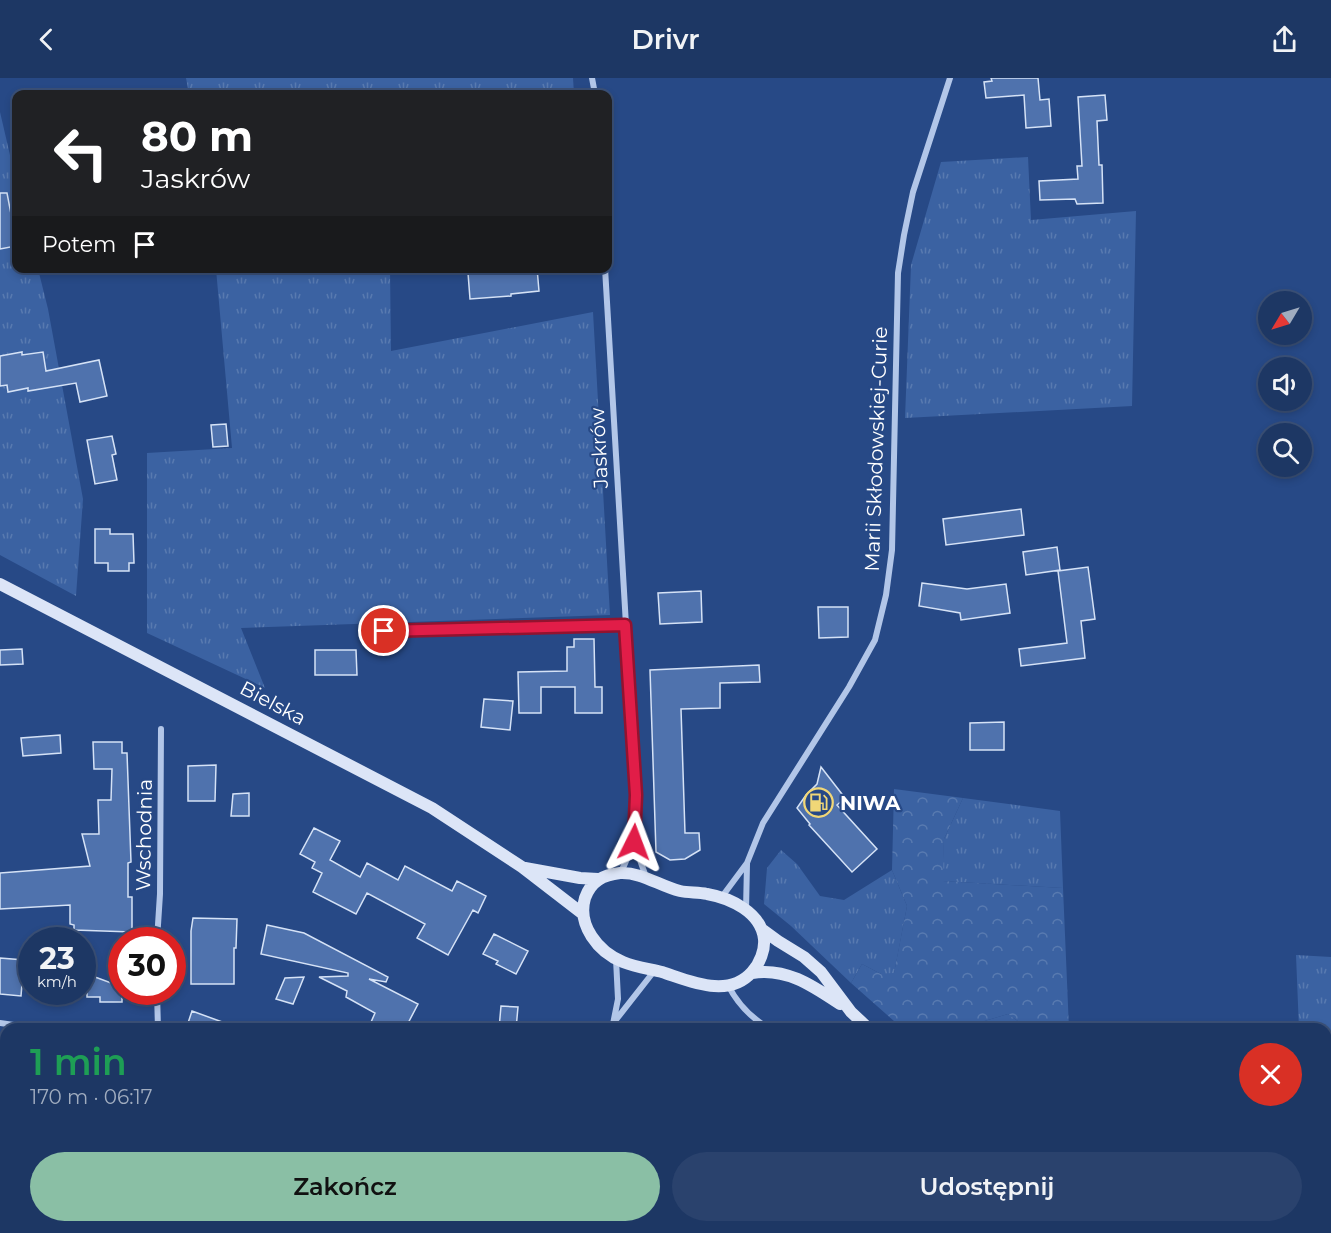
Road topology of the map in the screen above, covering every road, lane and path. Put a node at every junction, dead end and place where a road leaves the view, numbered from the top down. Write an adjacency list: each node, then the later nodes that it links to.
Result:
1 (950, 78): 8 (street, Marii Skłodowskiej-Curie)
2 (605, 273): 4 (street, Jaskrów)
3 (0, 584): 9 (main road, Bielska)
4 (625, 625): 5 (street); 7 (street, Jaskrów)
5 (384, 631)
6 (161, 729): 16 (street, Wschodnia)
7 (634, 842): 10 (street, Jaskrów); 11 (street, Jaskrów)
8 (747, 863): 13 (street, Marii Skłodowskiej-Curie); 14 (street, Marii Skłodowskiej-Curie)
9 (522, 867): 12 (main road, Bielska); 15 (main road, Bielska)
10 (620, 873): 11 (main road); 12 (main road)
11 (646, 877): 13 (main road)
12 (598, 879): 15 (main road)
13 (720, 898): 14 (main road)
14 (746, 910): 17 (main road)
15 (583, 914): 18 (main road)
16 (158, 927)
17 (763, 930): 20 (main road); 23 (main road)
18 (616, 959): 19 (main road); 25 (street)
19 (655, 970): 21 (main road); 26 (street)
20 (752, 973): 21 (main road); 23 (main road)
21 (728, 985): 27 (street)
22 (157, 1005): 24 (street)
23 (851, 1012): 28 (main road)
24 (158, 1023)
25 (614, 1023)
26 (615, 1023)
27 (757, 1023)
28 (863, 1023)

